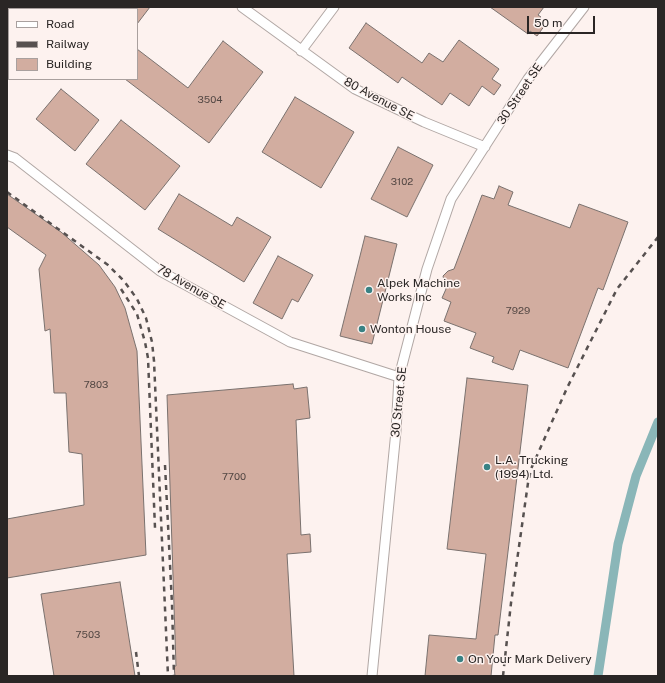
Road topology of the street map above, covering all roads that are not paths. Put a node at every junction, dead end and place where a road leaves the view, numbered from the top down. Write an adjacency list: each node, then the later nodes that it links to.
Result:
1 (242, 7): 4 (street, 80 Avenue SE)
2 (334, 7): 4 (street)
3 (584, 7): 5 (street, 30 Street SE)
4 (301, 51): 5 (street, 80 Avenue SE)
5 (485, 147): 7 (street, 30 Street SE)
6 (7, 155): 7 (street, 78 Avenue SE)
7 (399, 377): 8 (street, 30 Street SE)
8 (372, 676)

